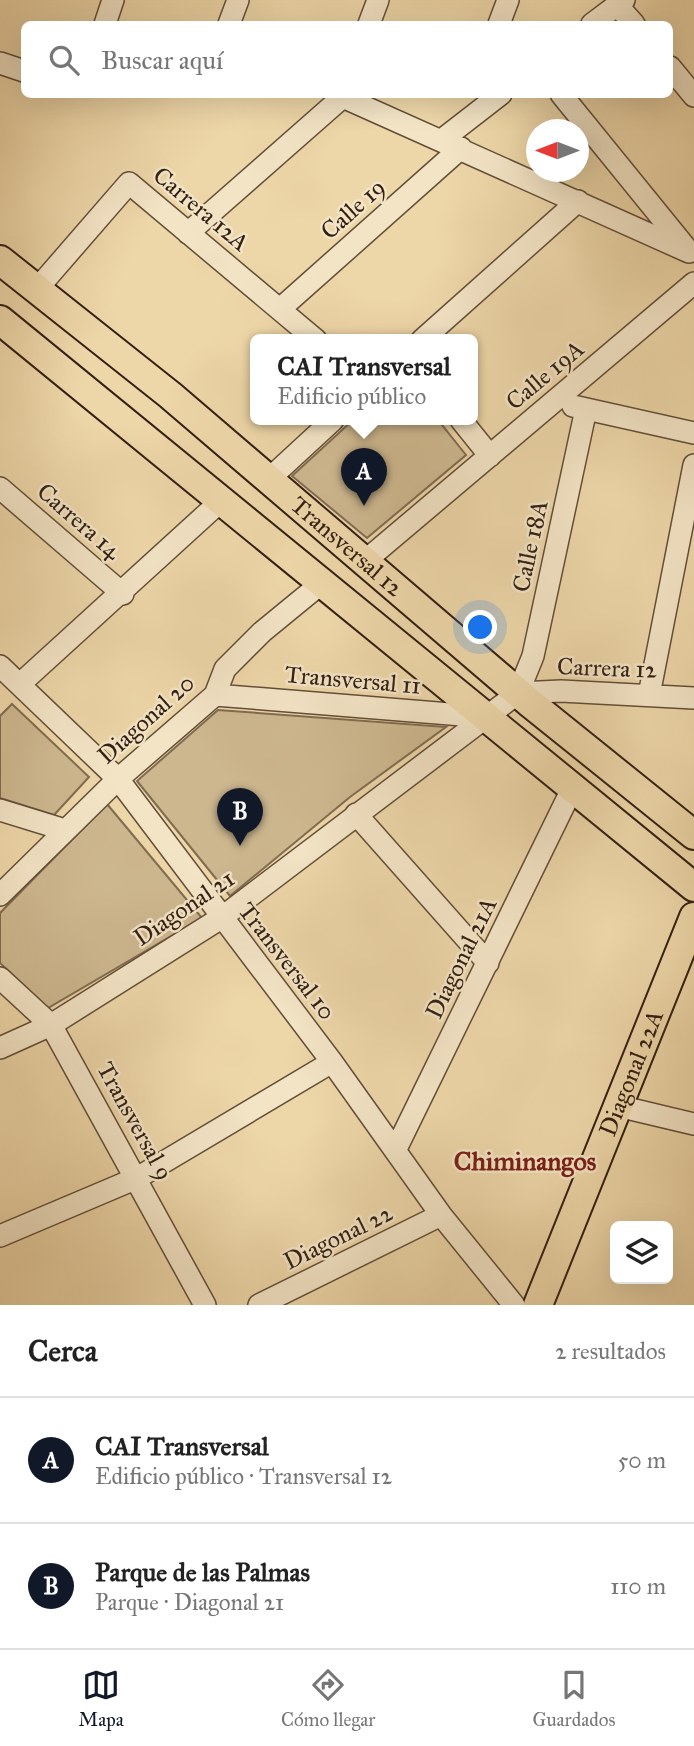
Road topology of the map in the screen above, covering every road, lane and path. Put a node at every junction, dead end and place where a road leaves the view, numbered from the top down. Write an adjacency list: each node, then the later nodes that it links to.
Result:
1 (113, 0): 6 (street)
2 (238, 0): 7 (street)
3 (378, 0): 8 (street)
4 (508, 0): 9 (street)
5 (620, 2): 10 (street); 11 (street)
6 (105, 21)
7 (230, 21)
8 (370, 21)
9 (500, 21)
10 (596, 21)
11 (632, 21)
12 (0, 63): 13 (street)
13 (21, 70)
14 (673, 71): 15 (street)
15 (694, 96)
16 (344, 98): 24 (street)
17 (350, 98): 22 (street)
18 (473, 98): 21 (street)
19 (496, 98): 21 (street, Calle 19)
20 (564, 98): 25 (street)
21 (463, 124): 22 (street, Calle 19)
22 (452, 144): 23 (street); 29 (street, Calle 19)
23 (578, 201): 25 (street); 32 (street)
24 (188, 233): 28 (street, Carrera 12A); 29 (street, Carrera 12A)
25 (692, 255)
26 (0, 260): 28 (main road, Transversal 12)
27 (694, 283): 33 (street, Calle 19A)
28 (37, 289): 40 (main road, Transversal 12)
29 (280, 309): 31 (street, Carrera 12A)
30 (0, 320): 42 (main road, Transversal 12)
31 (309, 334)
32 (429, 334)
33 (554, 401): 34 (street); 38 (street, Calle 19A)
34 (586, 409): 37 (street); 48 (street, Calle 18A)
35 (328, 425): 40 (street)
36 (465, 425): 38 (street)
37 (694, 433)
38 (490, 456): 43 (street, Calle 19A)
39 (694, 465): 50 (street)
40 (269, 479): 43 (main road, Transversal 12)
41 (0, 488): 45 (street, Carrera 14)
42 (222, 500): 44 (main road, Transversal 12); 45 (street)
43 (365, 561): 48 (main road, Transversal 12)
44 (323, 582): 49 (street, Diagonal 20); 52 (main road, Transversal 12)
45 (123, 594): 47 (street)
46 (0, 666): 47 (street, Transversal 10)
47 (20, 684): 53 (street, Transversal 10)
48 (518, 693): 50 (street, Carrera 12); 52 (street, Diagonal 21); 58 (main road, Transversal 12)
49 (215, 695): 52 (street, Transversal 11); 53 (street, Diagonal 20)
50 (649, 695): 51 (street, Carrera 12)
51 (694, 698)
52 (486, 717): 54 (main road, Transversal 12); 56 (street, Diagonal 21)
53 (118, 779): 57 (street, Diagonal 20); 62 (street, Transversal 10)
54 (572, 789): 59 (main road, Transversal 12); 63 (street, Diagonal 21A)
55 (0, 810): 57 (street)
56 (356, 814): 62 (street, Diagonal 21); 63 (street)
57 (65, 830): 60 (street, Diagonal 20)
58 (694, 835)
59 (694, 887)
60 (0, 895)
61 (694, 917): 68 (main road, Diagonal 22A)
62 (221, 918): 65 (street, Diagonal 21); 67 (street, Transversal 10)
63 (488, 962): 70 (street, Diagonal 21A)
64 (0, 978): 65 (street, Transversal 9)
65 (51, 1025): 66 (street, Diagonal 21); 71 (street, Transversal 9)
66 (0, 1048)
67 (332, 1062): 70 (street, Transversal 10); 71 (street)
68 (618, 1106): 69 (street); 77 (main road, Diagonal 22A)
69 (694, 1124)
70 (396, 1149): 72 (street, Transversal 10)
71 (137, 1178): 73 (street); 74 (street, Transversal 9)
72 (441, 1215): 75 (street, Diagonal 22); 76 (street, Transversal 10)
73 (0, 1236)
74 (205, 1305)
75 (259, 1305)
76 (514, 1305)
77 (538, 1305)

